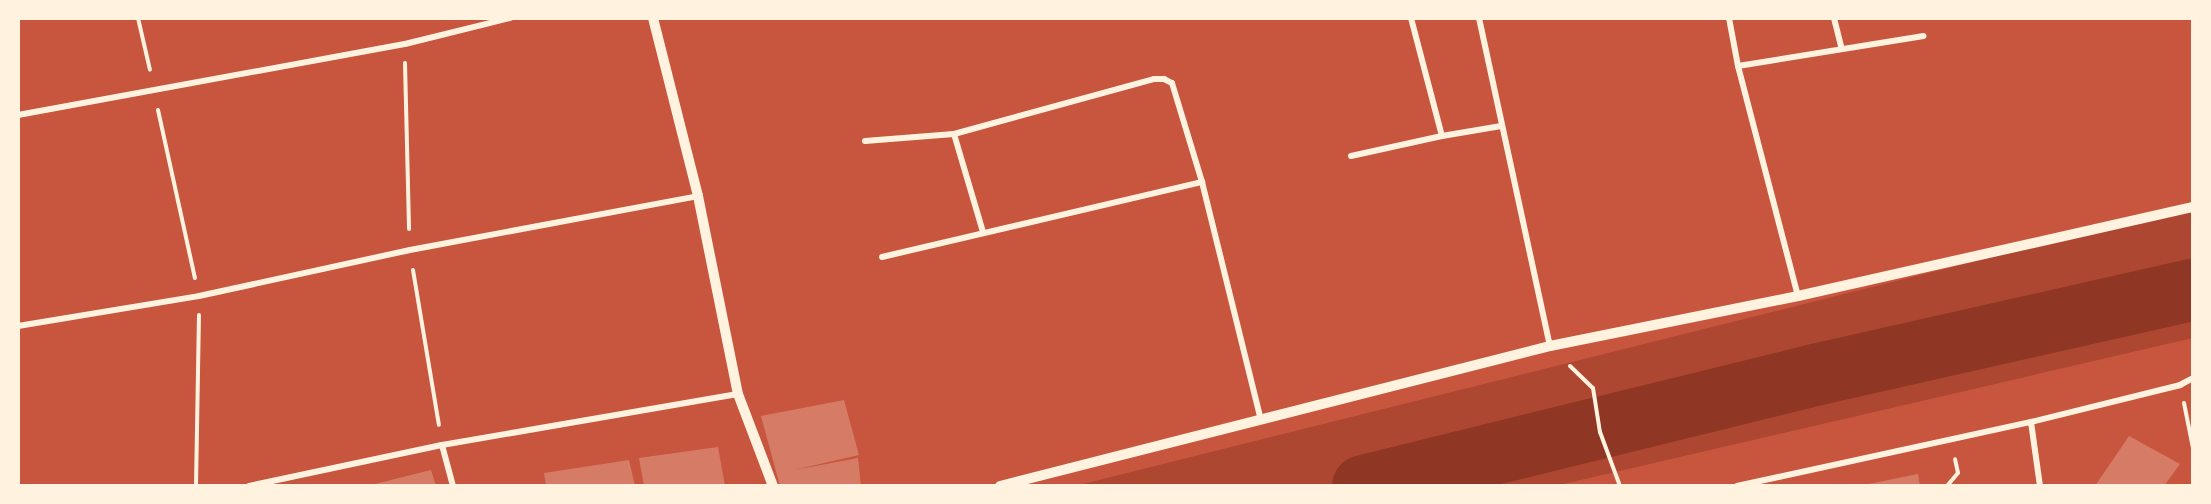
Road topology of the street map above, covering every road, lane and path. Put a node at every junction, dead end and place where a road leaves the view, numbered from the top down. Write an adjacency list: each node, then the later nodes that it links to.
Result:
1 (138, 18): 11 (path)
2 (510, 18): 11 (street)
3 (652, 18): 19 (street)
4 (1411, 18): 15 (street)
5 (1479, 18): 13 (street)
6 (1729, 18): 10 (street)
7 (1834, 18): 9 (street)
8 (1924, 36): 9 (street)
9 (1842, 49): 10 (street)
10 (1738, 66): 24 (street)
11 (154, 91): 12 (street); 23 (path)
12 (18, 115)
13 (1501, 126): 15 (street); 26 (street)
14 (954, 134): 16 (street); 18 (street); 21 (street)
15 (1442, 135): 17 (street)
16 (865, 141)
17 (1351, 156)
18 (1202, 182): 21 (street); 31 (street)
19 (698, 196): 23 (street); 30 (street)
20 (2193, 207): 24 (street)
21 (983, 232): 22 (street)
22 (882, 257)
23 (199, 296): 25 (street); 36 (path)
24 (1798, 296): 26 (street)
25 (18, 326)
26 (1550, 346): 31 (street)
27 (2193, 378): 28 (street)
28 (2180, 385): 32 (street); 35 (path)
29 (1593, 388): 41 (path)
30 (738, 394): 34 (street); 39 (street)
31 (1261, 420): 40 (street)
32 (2031, 422): 33 (street); 44 (street)
33 (1950, 440): 42 (street); 43 (path)
34 (442, 445): 37 (street); 38 (street)
35 (2193, 448)
36 (196, 486)
37 (249, 486)
38 (453, 486)
39 (773, 486)
40 (1000, 486)
41 (1620, 486)
42 (1737, 486)
43 (1947, 486)
44 (2040, 486)

